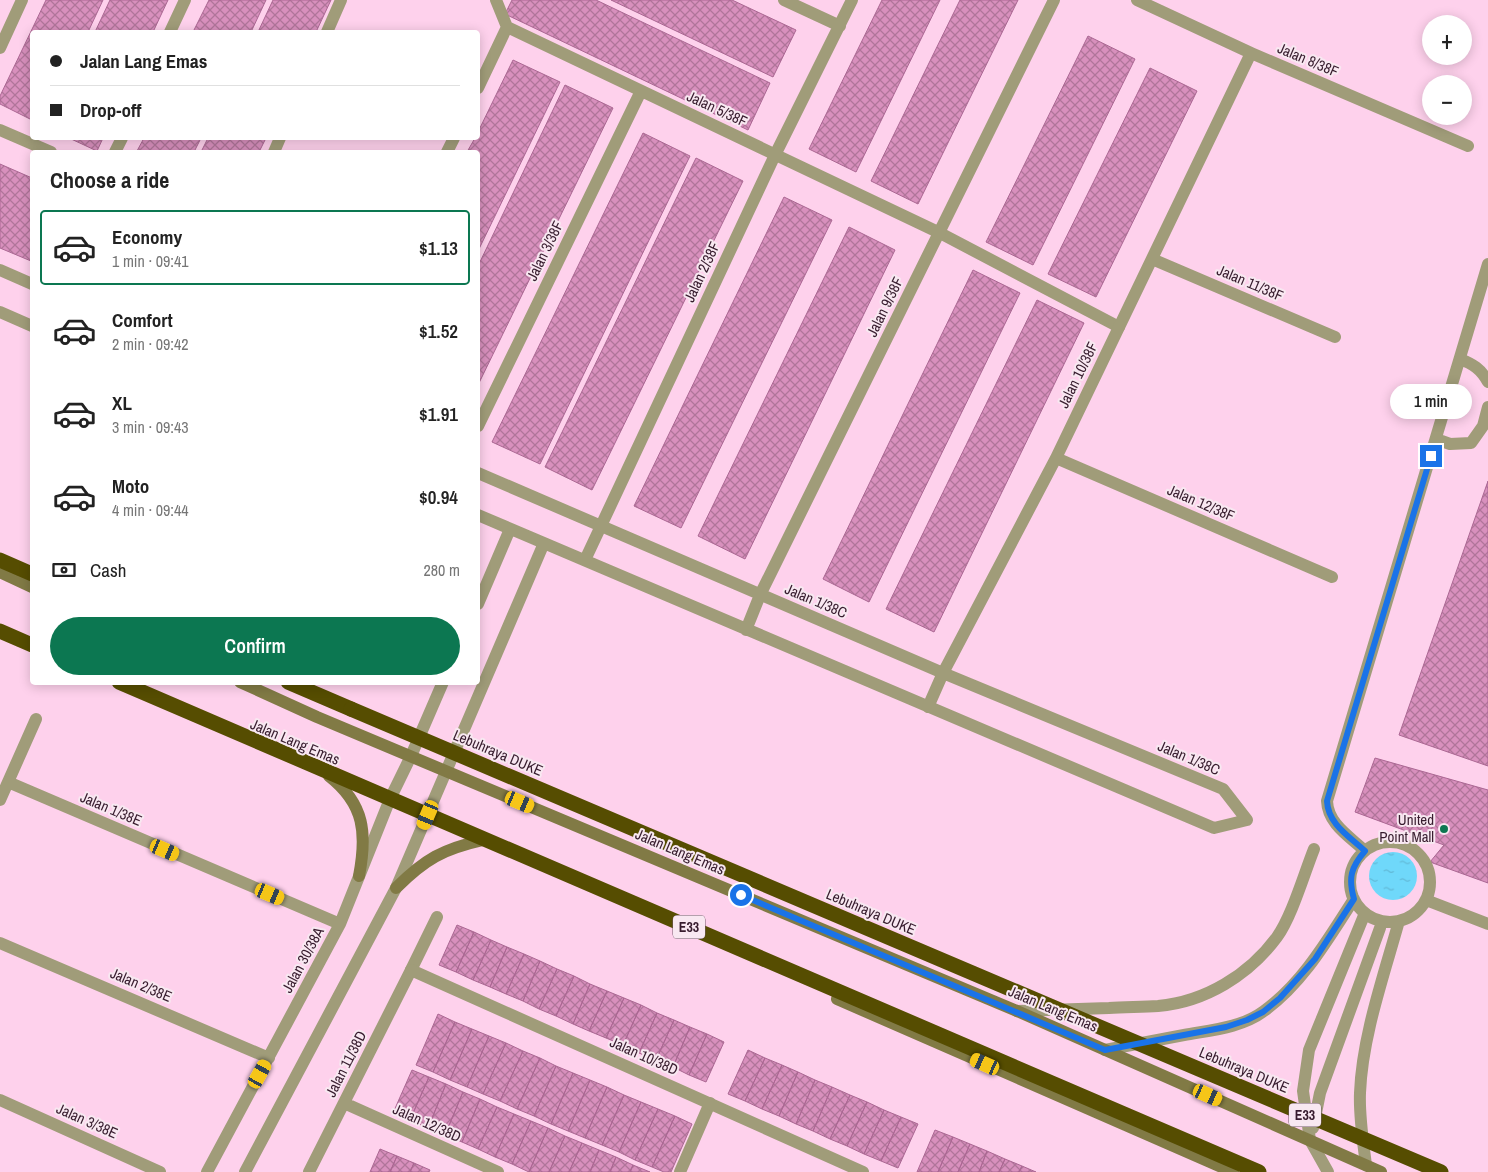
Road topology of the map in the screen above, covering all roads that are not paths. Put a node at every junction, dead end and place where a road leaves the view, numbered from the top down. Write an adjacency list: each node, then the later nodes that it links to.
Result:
1 (22, 0): 13 (street)
2 (185, 0): 11 (street)
3 (341, 0): 12 (street)
4 (496, 0): 10 (street)
5 (784, 0): 9 (street)
6 (852, 0): 9 (street, Jalan 2/38F)
7 (1054, 0): 21 (street, Jalan 9/38F)
8 (1138, 0): 14 (street, Jalan 8/38F)
9 (840, 26): 20 (street, Jalan 2/38F)
10 (507, 27): 15 (street); 16 (street, Jalan 5/38F)
11 (171, 30)
12 (327, 30)
13 (0, 48)
14 (1251, 53): 18 (street, Jalan 8/38F); 22 (street, Jalan 10/38F)
15 (480, 84)
16 (641, 91): 20 (street, Jalan 5/38F); 33 (street, Jalan 3/38F)
17 (0, 130): 19 (street)
18 (1468, 146)
19 (46, 150)
20 (775, 155): 21 (street, Jalan 5/38F); 38 (street, Jalan 2/38F)
21 (940, 233): 28 (street, Jalan 5/38F); 47 (street, Jalan 9/38F)
22 (1152, 259): 28 (street, Jalan 10/38F); 29 (street, Jalan 11/38F)
23 (1488, 264): 30 (street)
24 (0, 270): 25 (street)
25 (30, 283)
26 (0, 312): 27 (street)
27 (30, 325)
28 (1119, 327): 35 (street, Jalan 10/38F)
29 (1335, 337)
30 (1460, 359): 31 (street); 34 (street)
31 (1488, 382)
32 (1488, 407): 34 (street)
33 (480, 422)
34 (1436, 439): 70 (street)
35 (1056, 458): 45 (street, Jalan 12/38F); 53 (street, Jalan 10/38F)
36 (480, 475): 38 (street, Jalan 1/38C)
37 (480, 515): 39 (street, Jalan 1/38C)
38 (600, 526): 42 (street, Jalan 2/38F); 47 (street, Jalan 1/38C)
39 (510, 529): 40 (street, Jalan 1/38C); 48 (street)
40 (544, 544): 42 (street, Jalan 1/38C); 63 (street)
41 (0, 560): 44 (highway)
42 (585, 560): 49 (street, Jalan 1/38C)
43 (0, 572): 46 (main road)
44 (30, 573)
45 (1332, 577)
46 (30, 586)
47 (760, 595): 49 (street, Jalan 9/38F); 53 (street, Jalan 1/38C)
48 (480, 599)
49 (746, 630): 59 (street, Jalan 1/38C)
50 (1, 638): 51 (highway); 52 (main road)
51 (30, 645)
52 (30, 649)
53 (943, 673): 59 (street, Jalan 10/38F); 59 (street, Jalan 1/38C)
54 (118, 685): 62 (main road, Jalan Lang Emas)
55 (126, 685): 99 (highway, E33, bridge)
56 (247, 685): 61 (main road, Jalan Lang Emas)
57 (295, 685): 102 (highway, Lebuhraya DUKE / E33, bridge)
58 (442, 685): 61 (street, Jalan 30/38A)
59 (928, 708)
60 (36, 719): 64 (street)
61 (411, 756): 63 (main road, Jalan Lang Emas); 65 (street, Jalan 30/38A)
62 (322, 771): 65 (main road, Jalan Lang Emas); 71 (main road)
63 (446, 771): 67 (street); 83 (main road, Jalan Lang Emas)
64 (8, 782): 66 (street); 78 (street, Jalan 1/38E)
65 (390, 799): 67 (main road, Jalan Lang Emas); 71 (street, Jalan 30/38A)
66 (0, 800)
67 (428, 815): 68 (main road, Jalan Lang Emas); 72 (street)
68 (483, 840): 72 (main road); 98 (main road, Jalan Lang Emas)
69 (1314, 849): 83 (street)
70 (1365, 851): 73 (street); 74 (street)
71 (359, 876): 78 (street, Jalan 30/38A)
72 (396, 888): 93 (street)
73 (1354, 899): 75 (street); 84 (street)
74 (1426, 900): 77 (street); 79 (street)
75 (1365, 913): 77 (street); 89 (street)
76 (436, 917): 82 (street, Jalan 11/38D)
77 (1399, 921): 90 (street)
78 (340, 924): 85 (street, Jalan 30/38A)
79 (1488, 924)
80 (1380, 928): 89 (street)
81 (0, 943): 85 (street, Jalan 2/38E)
82 (411, 970): 87 (street, Jalan 11/38D); 88 (street, Jalan 10/38D)
83 (1017, 1011): 84 (main road, Jalan Lang Emas)
84 (1105, 1050): 89 (main road, Jalan Lang Emas)
85 (269, 1058): 92 (street, Jalan 30/38A)
86 (0, 1100): 91 (street, Jalan 3/38E)
87 (344, 1103): 94 (street, Jalan 11/38D); 95 (street, Jalan 12/38D)
88 (710, 1103): 96 (street); 97 (street, Jalan 10/38D)
89 (1310, 1140): 90 (main road, Jalan Lang Emas); 100 (street)
90 (1366, 1166): 101 (main road, Jalan Lang Emas)
91 (160, 1172)
92 (207, 1172)
93 (245, 1172)
94 (309, 1172)
95 (498, 1172)
96 (680, 1172)
97 (863, 1172)
98 (1233, 1172)
99 (1259, 1172)
100 (1328, 1172)
101 (1382, 1172)
102 (1441, 1172)

